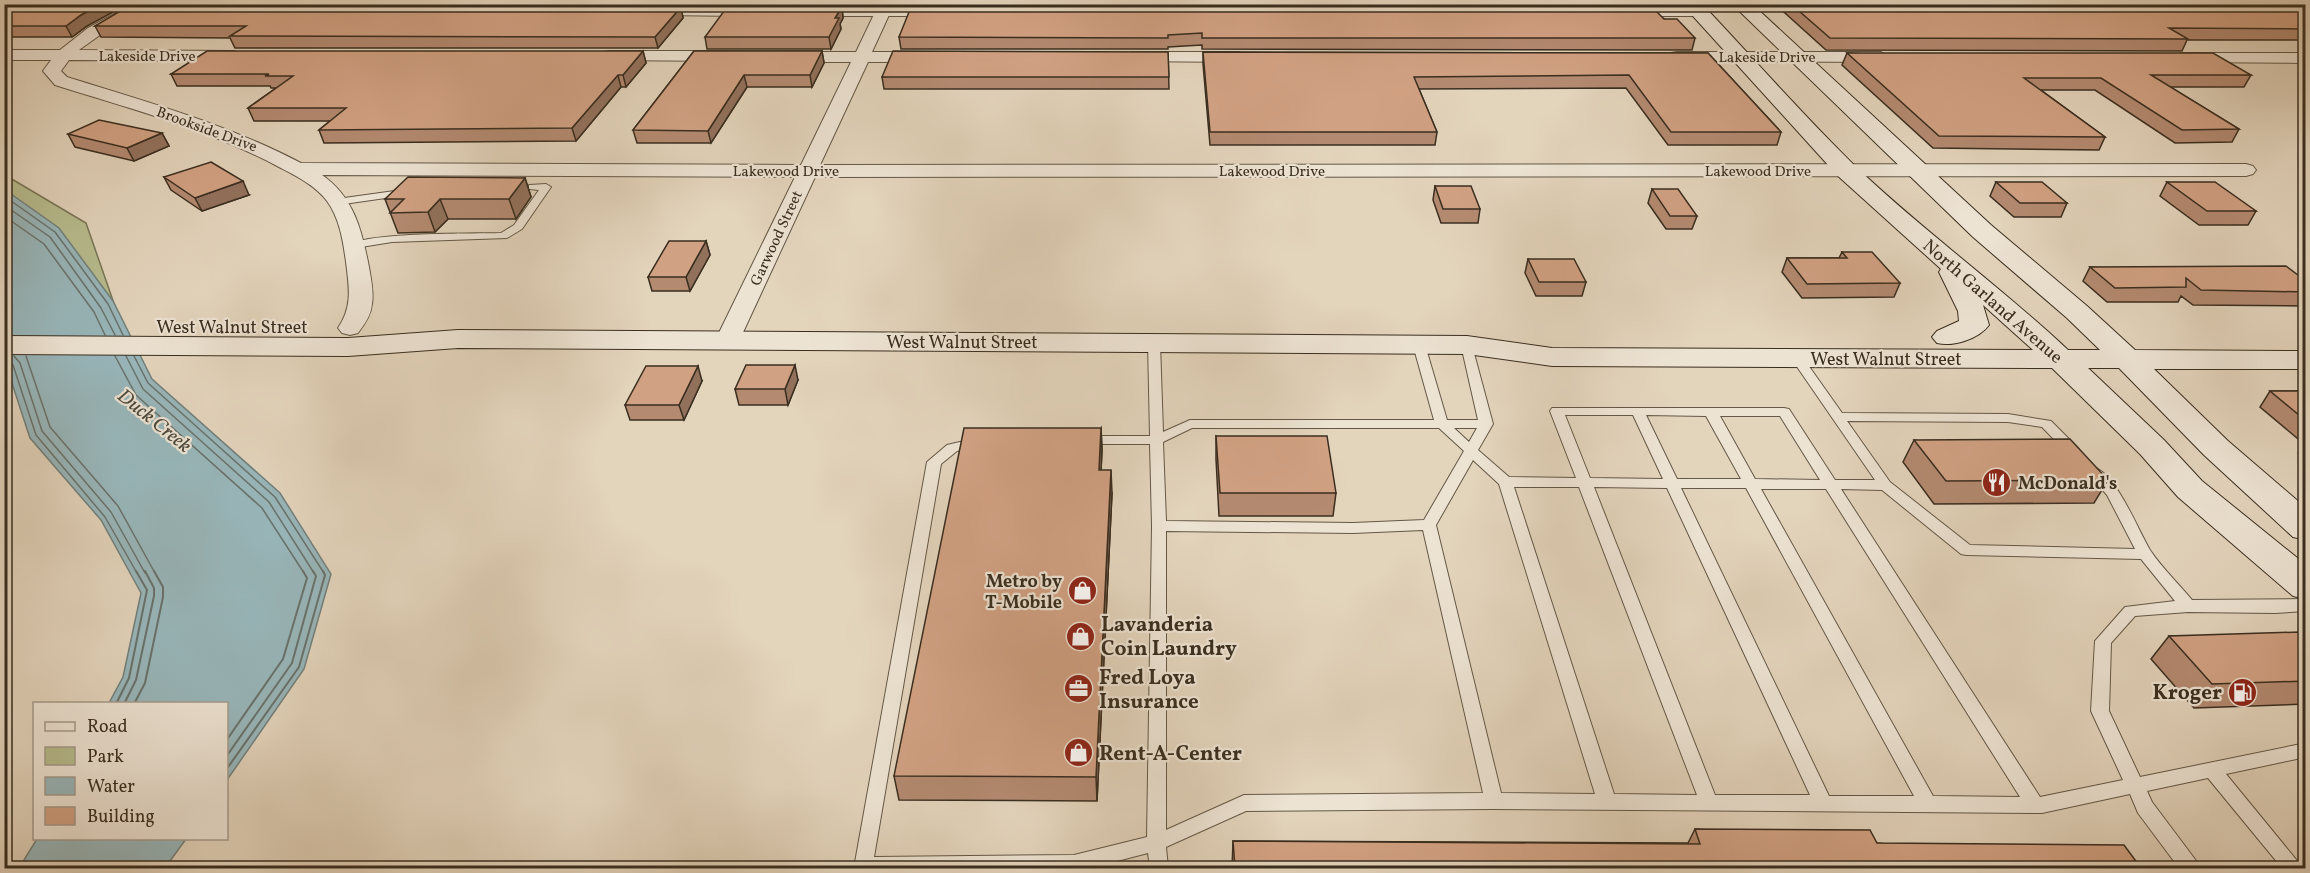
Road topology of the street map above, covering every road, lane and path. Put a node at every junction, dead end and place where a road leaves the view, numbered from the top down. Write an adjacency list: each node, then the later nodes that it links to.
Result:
1 (1741, 4): 22 (main road)
2 (147, 9): 11 (street)
3 (885, 9): 7 (lane); 8 (lane); 16 (street, Garwood Street)
4 (1695, 9): 9 (lane); 21 (main road, North Garland Avenue)
5 (649, 13): 6 (lane)
6 (754, 14)
7 (812, 14)
8 (941, 14)
9 (1635, 15)
10 (4, 55): 11 (street, Lakeside Drive)
11 (61, 56): 12 (street, Lakeside Drive); 26 (street, Brookside Drive)
12 (252, 56)
13 (587, 56): 14 (street)
14 (742, 57)
15 (766, 57): 16 (street)
16 (862, 57): 17 (street); 30 (street, Garwood Street)
17 (946, 57)
18 (1113, 57): 19 (street)
19 (1256, 57)
20 (1662, 57): 21 (street, Lakeside Drive)
21 (1741, 57): 22 (street, Lakeside Drive); 31 (main road, North Garland Avenue)
22 (1797, 57): 23 (street, Lakeside Drive); 28 (main road)
23 (1900, 57)
24 (2169, 58): 25 (street)
25 (2306, 58)
26 (297, 169): 27 (street, Lakewood Drive); 33 (street, Brookside Drive)
27 (554, 170): 30 (street, Lakewood Drive); 34 (lane)
28 (1917, 170): 29 (street, Lakewood Drive); 31 (street, Lakewood Drive); 48 (main road)
29 (2246, 170)
30 (807, 171): 31 (street, Lakewood Drive); 43 (street, Garwood Street)
31 (1847, 171): 35 (main road, North Garland Avenue)
32 (420, 190): 33 (lane)
33 (337, 202): 34 (street, Brookside Drive)
34 (355, 245): 37 (street, Brookside Drive)
35 (1947, 260): 39 (main road); 40 (main road, North Garland Avenue)
36 (4, 326): 38 (main road, West Walnut Street)
37 (350, 328): 38 (main road, West Walnut Street); 42 (main road, West Walnut Street)
38 (154, 336): 42 (main road, West Walnut Street); 45 (main road, West Walnut Street)
39 (1947, 337): 40 (main road, West Walnut Street); 47 (main road, West Walnut Street)
40 (2037, 337): 48 (main road, West Walnut Street); 50 (main road, North Garland Avenue)
41 (2306, 338): 48 (main road, West Walnut Street)
42 (458, 339): 43 (main road, West Walnut Street)
43 (727, 341): 44 (main road, West Walnut Street)
44 (1154, 343): 46 (main road, West Walnut Street); 58 (lane)
45 (4, 345)
46 (1419, 345): 47 (main road, West Walnut Street); 55 (lane)
47 (1467, 345): 49 (main road, West Walnut Street); 56 (lane)
48 (2115, 348): 50 (main road, West Walnut Street); 51 (main road, West Walnut Street); 69 (main road)
49 (1797, 358): 50 (main road, West Walnut Street); 54 (lane)
50 (2060, 359): 71 (main road, North Garland Avenue)
51 (2306, 360)
52 (1638, 412): 53 (lane); 62 (lane); 63 (lane)
53 (1711, 412): 64 (lane); 65 (lane)
54 (1838, 417): 66 (lane); 70 (lane)
55 (1442, 424): 56 (lane); 58 (lane); 60 (lane)
56 (1486, 424): 60 (lane)
57 (1064, 440): 58 (lane)
58 (1156, 440): 68 (lane)
59 (994, 441): 84 (lane)
60 (1471, 450): 61 (lane); 67 (lane)
61 (1505, 482): 62 (lane); 78 (lane)
62 (1585, 484): 63 (lane); 79 (lane)
63 (1673, 484): 64 (lane); 80 (lane)
64 (1752, 485): 65 (lane); 81 (lane)
65 (1833, 485): 66 (lane); 82 (lane)
66 (1885, 485): 70 (lane)
67 (1429, 525): 68 (lane); 77 (lane)
68 (1159, 526): 83 (lane)
69 (2306, 528)
70 (2145, 554): 73 (lane)
71 (2306, 586)
72 (2306, 605): 73 (lane)
73 (2188, 606): 76 (lane)
74 (2306, 750): 75 (lane)
75 (2211, 769): 76 (lane); 87 (lane)
76 (2135, 784): 82 (lane); 86 (lane)
77 (1494, 801): 78 (lane); 83 (lane)
78 (1606, 802): 79 (lane)
79 (1709, 803): 80 (lane)
80 (1823, 803): 81 (lane)
81 (1928, 804): 82 (lane)
82 (2035, 805)
83 (1156, 843): 84 (lane); 85 (lane)
84 (863, 867)
85 (1159, 868)
86 (2190, 868)
87 (2293, 868)

